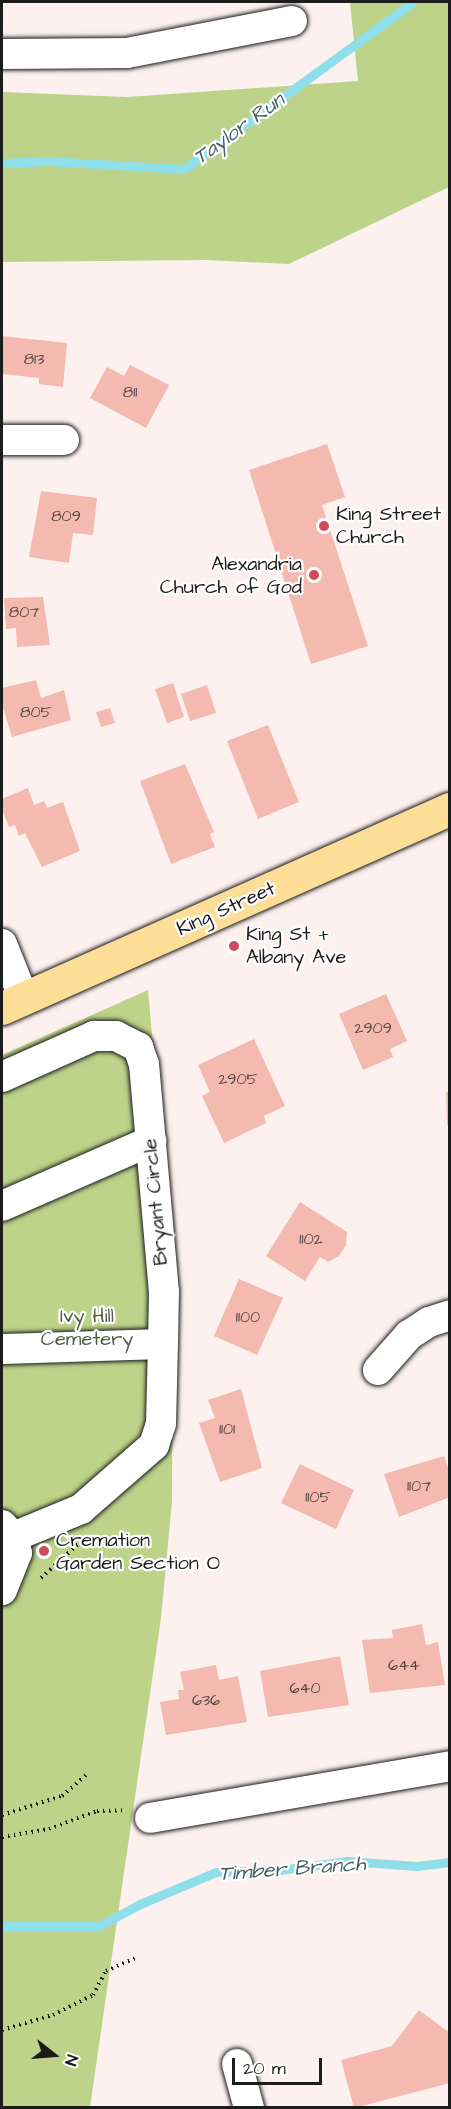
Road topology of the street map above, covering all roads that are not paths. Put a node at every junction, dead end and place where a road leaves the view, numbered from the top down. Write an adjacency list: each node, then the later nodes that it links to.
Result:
1 (292, 21): 2 (street)
2 (2, 54)
3 (2, 440): 4 (street)
4 (64, 440)
5 (450, 810): 7 (main road, King Street)
6 (2, 944): 7 (street)
7 (13, 1004)
8 (2, 1077): 9 (street, Bryant Circle)
9 (151, 1141): 10 (street); 12 (street, Bryant Circle)
10 (2, 1206)
11 (450, 1315): 14 (street)
12 (163, 1344): 13 (street); 15 (street, Bryant Circle)
13 (2, 1349)
14 (378, 1370)
15 (7, 1531): 16 (street)
16 (3, 1587)
17 (450, 1766): 18 (street)
18 (150, 1818)
19 (237, 2064): 20 (street)
20 (249, 2108)

